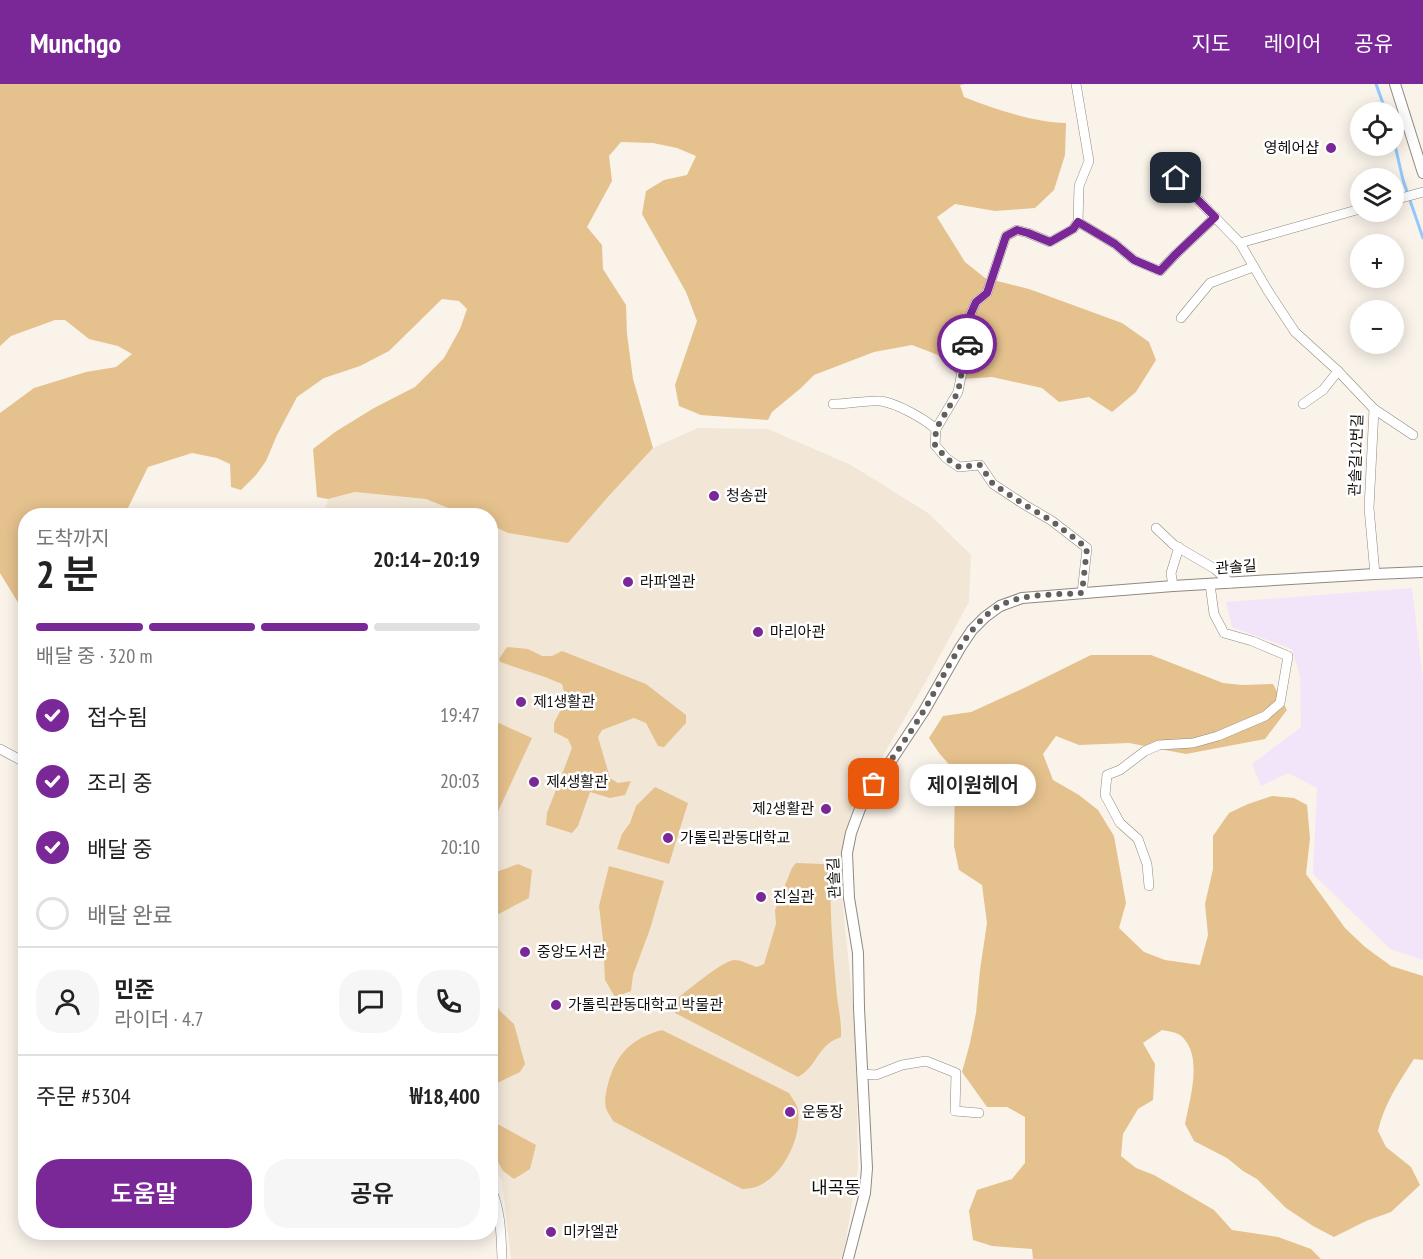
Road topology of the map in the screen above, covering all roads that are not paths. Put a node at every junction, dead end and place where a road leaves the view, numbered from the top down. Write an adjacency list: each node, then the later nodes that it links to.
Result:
1 (1076, 84): 9 (street)
2 (1395, 84): 4 (street)
3 (1164, 165): 8 (street, 관솔길12번길)
4 (1423, 173)
5 (1419, 193): 6 (street)
6 (1404, 197)
7 (1350, 212): 10 (street)
8 (1215, 217): 9 (street); 10 (street, 관솔길12번길)
9 (1078, 222): 17 (street)
10 (1240, 243): 11 (street, 관솔길12번길)
11 (1253, 267): 12 (street); 13 (street, 관솔길12번길)
12 (1181, 318)
13 (1338, 371): 15 (street); 16 (street, 관솔길12번길)
14 (832, 404): 17 (street)
15 (1303, 404)
16 (1374, 409): 18 (street); 22 (street, 관솔길12번길)
17 (936, 429): 26 (street)
18 (1413, 435)
19 (1156, 528): 20 (street)
20 (1179, 547): 23 (street); 25 (street)
21 (1423, 572): 22 (street, 관솔길)
22 (1375, 574): 23 (street, 관솔길)
23 (1230, 582): 24 (street, 관솔길)
24 (1210, 584): 25 (street, 관솔길); 29 (street)
25 (1173, 586): 26 (street, 관솔길)
26 (1082, 593): 30 (street, 관솔길)
27 (0, 748): 28 (street)
28 (18, 758)
29 (1149, 886)
30 (862, 1074): 31 (street); 34 (street, 관솔길)
31 (979, 1113)
32 (498, 1208): 33 (street)
33 (502, 1259)
34 (848, 1259)

